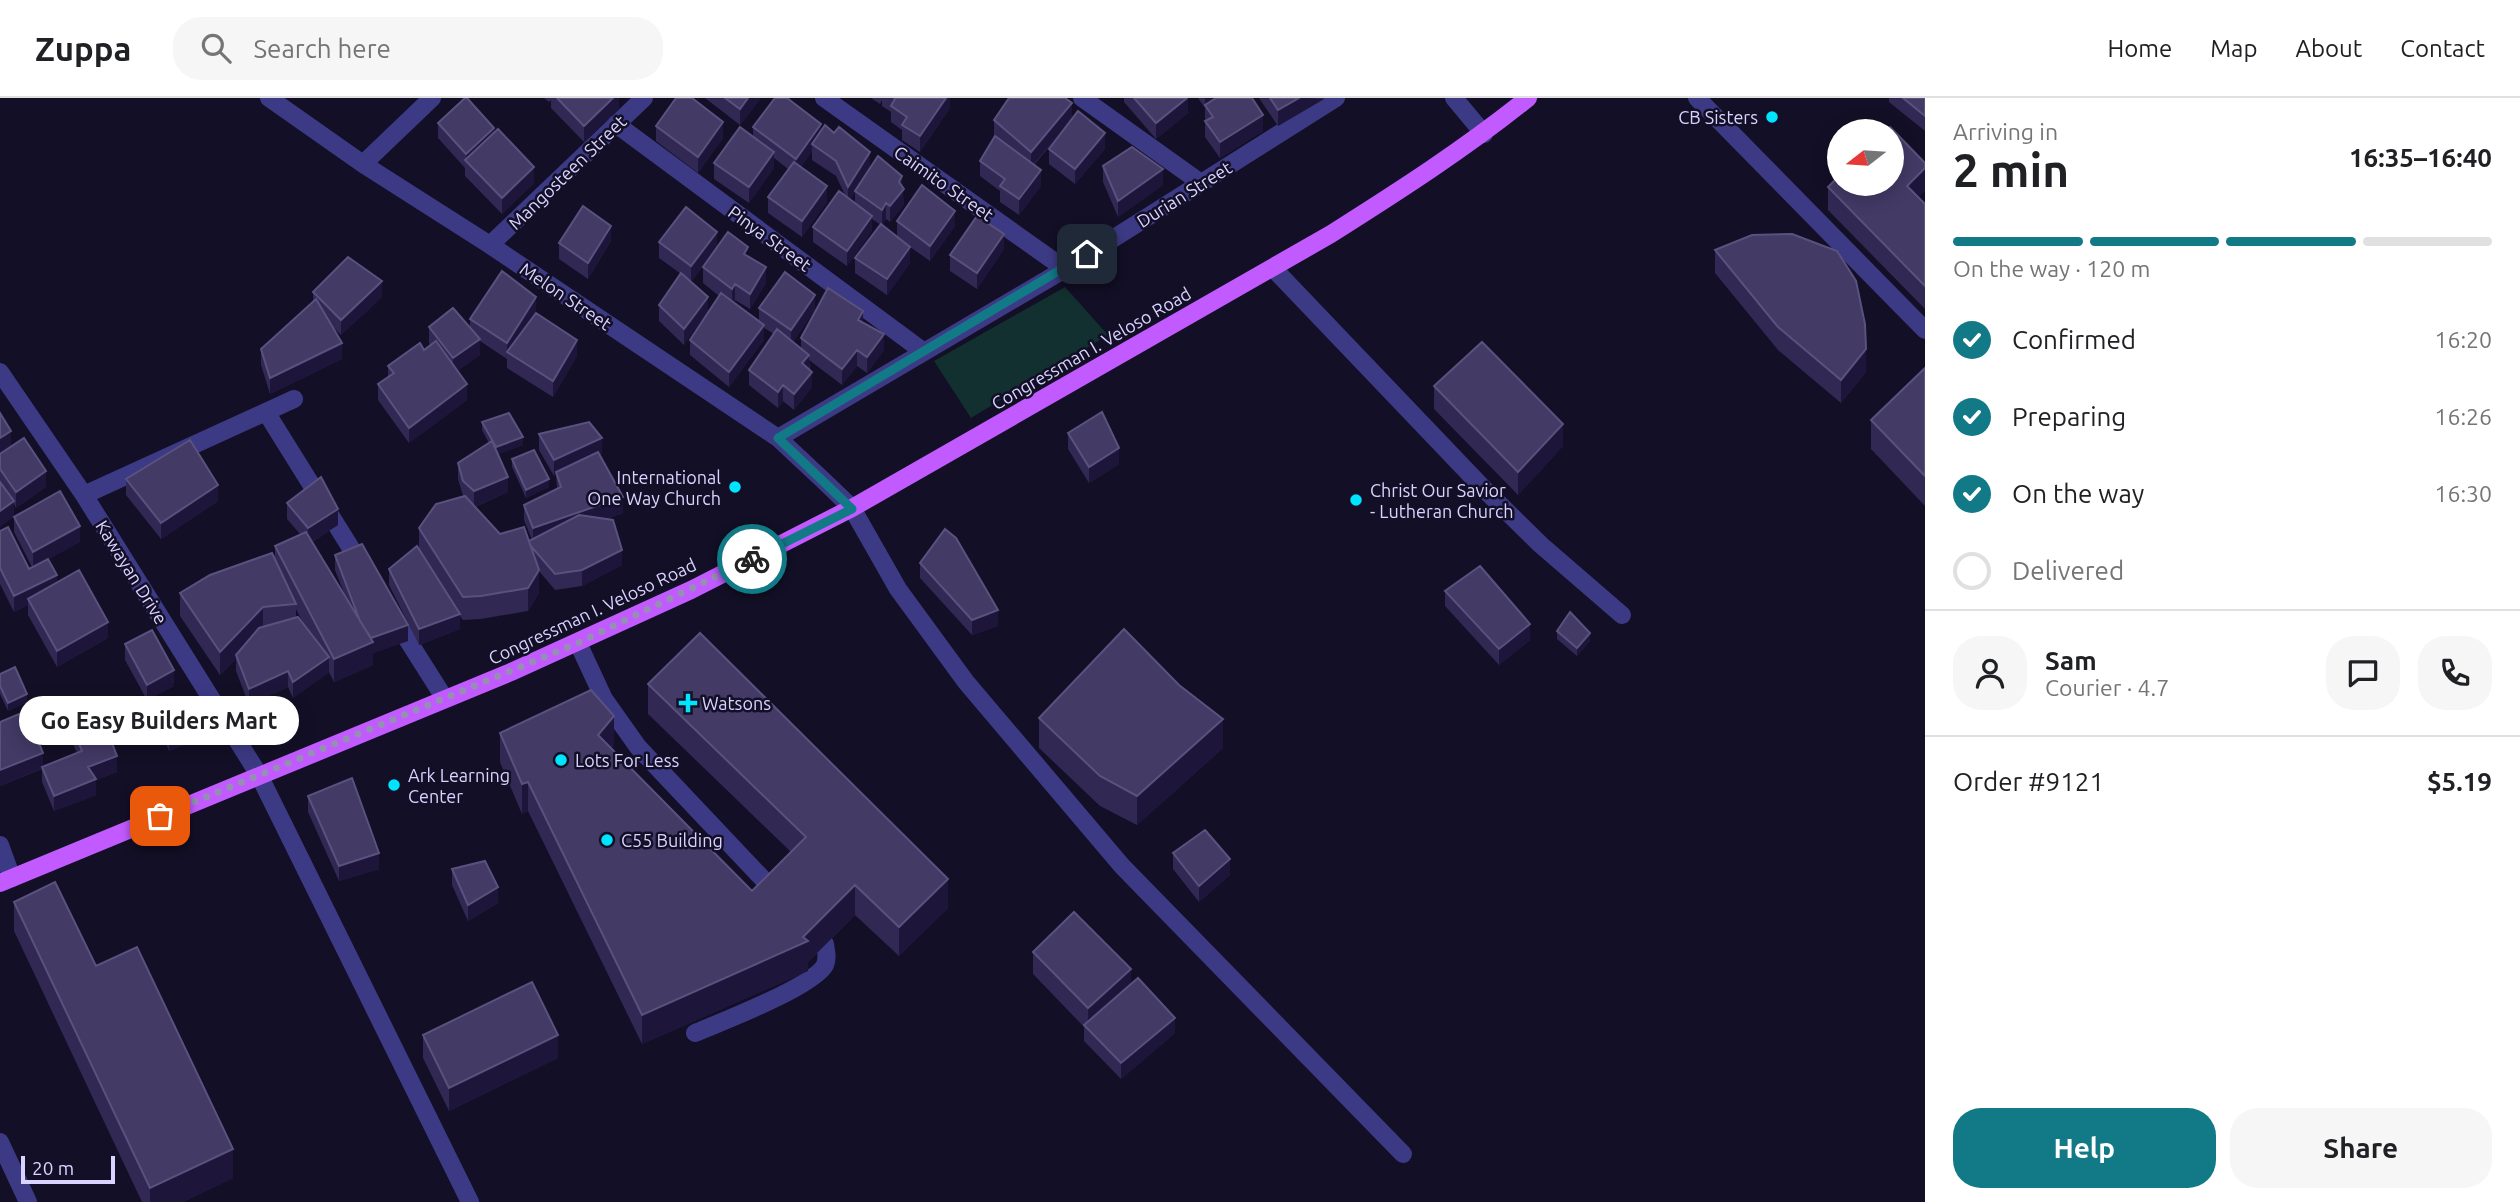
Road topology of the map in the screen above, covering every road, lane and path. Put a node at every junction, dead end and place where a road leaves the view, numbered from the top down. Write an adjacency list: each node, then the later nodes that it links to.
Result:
1 (269, 98): 12 (street, Melon Street)
2 (432, 98): 12 (street)
3 (644, 98): 10 (street, Mangosteen Street)
4 (824, 98): 16 (street, Caimito Street)
5 (1082, 98): 13 (street)
6 (1336, 98): 13 (street, Durian Street)
7 (1454, 98): 11 (street)
8 (1528, 98): 11 (main road, Congressman I. Veloso Road)
9 (1698, 98): 17 (street)
10 (616, 124): 14 (street, Mangosteen Street); 18 (street, Pinya Street)
11 (1484, 134): 15 (main road, Congressman I. Veloso Road)
12 (363, 164): 14 (street, Melon Street)
13 (1201, 183): 16 (street, Durian Street)
14 (491, 245): 22 (street, Melon Street)
15 (1273, 268): 24 (main road, Congressman I. Veloso Road); 27 (street)
16 (1065, 269): 18 (street, Durian Street)
17 (1925, 330)
18 (924, 352): 22 (street, Durian Street)
19 (0, 372): 23 (street, Kawayan Drive)
20 (294, 399): 21 (street)
21 (266, 412): 23 (street); 25 (street)
22 (778, 438): 24 (street, Melon Street)
23 (84, 495): 30 (street, Kawayan Drive)
24 (852, 509): 28 (main road, Congressman I. Veloso Road); 37 (street, Melon Street)
25 (373, 584)
26 (388, 607): 29 (street)
27 (1622, 615)
28 (578, 643): 29 (main road, Congressman I. Veloso Road); 33 (street)
29 (445, 699): 30 (main road, Congressman I. Veloso Road)
30 (259, 775): 32 (main road, Congressman I. Veloso Road); 39 (street, Kawayan Drive)
31 (0, 845): 32 (street)
32 (6, 880)
33 (778, 894)
34 (825, 944): 35 (street)
35 (695, 1033)
36 (0, 1142): 38 (street)
37 (1404, 1154)
38 (28, 1202)
39 (470, 1202)

